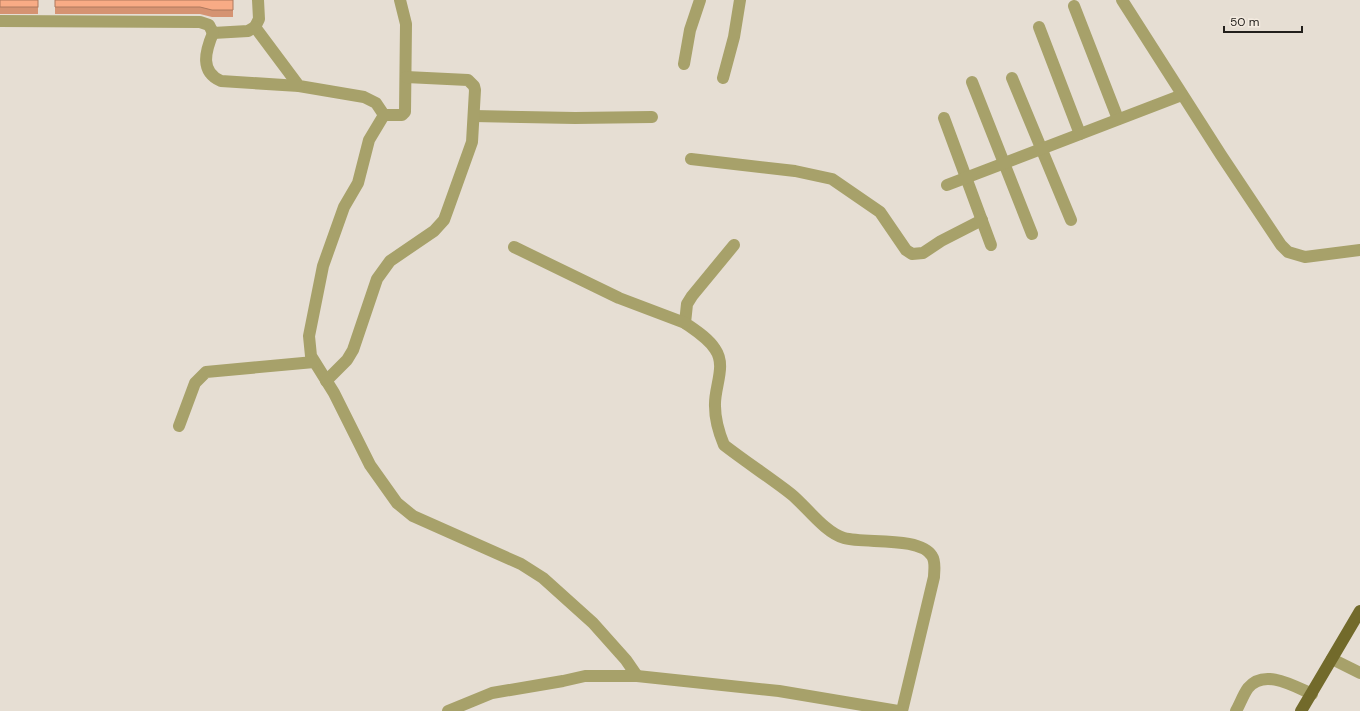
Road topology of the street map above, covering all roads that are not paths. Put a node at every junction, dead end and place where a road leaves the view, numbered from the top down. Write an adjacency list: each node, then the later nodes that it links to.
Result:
1 (258, 0): 8 (street)
2 (400, 0): 12 (street)
3 (700, 0): 11 (street)
4 (740, 0): 13 (street)
5 (1122, 0): 17 (street)
6 (1074, 6): 22 (street)
7 (0, 21): 10 (street)
8 (255, 27): 10 (street); 16 (street)
9 (1040, 27): 23 (street)
10 (213, 34): 16 (street)
11 (684, 64)
12 (406, 77): 18 (street); 19 (street)
13 (723, 78)
14 (1012, 78): 24 (street)
15 (972, 82): 26 (street)
16 (300, 86): 18 (street)
17 (1182, 95): 22 (street); 35 (street)
18 (384, 115): 37 (street)
19 (474, 116): 20 (street); 38 (street)
20 (652, 117)
21 (944, 118): 27 (street)
22 (1118, 119): 23 (street)
23 (1080, 134): 24 (street)
24 (1042, 148): 26 (street); 30 (street)
25 (691, 159): 29 (street)
26 (1004, 163): 27 (street); 31 (street)
27 (967, 178): 28 (street); 29 (street)
28 (947, 186)
29 (982, 220): 33 (street)
30 (1071, 220)
31 (1032, 234)
32 (734, 245): 36 (street)
33 (991, 245)
34 (514, 247): 36 (street)
35 (1360, 250)
36 (685, 322): 47 (street)
37 (314, 362): 38 (street); 39 (street)
38 (326, 381): 43 (street)
39 (179, 426)
40 (1360, 611): 41 (main road)
41 (1332, 659): 42 (street); 44 (main road)
42 (1360, 673)
43 (637, 676): 45 (street); 46 (street)
44 (1312, 694): 48 (street); 49 (main road)
45 (448, 711)
46 (898, 711)
47 (902, 711)
48 (1236, 711)
49 (1301, 711)

